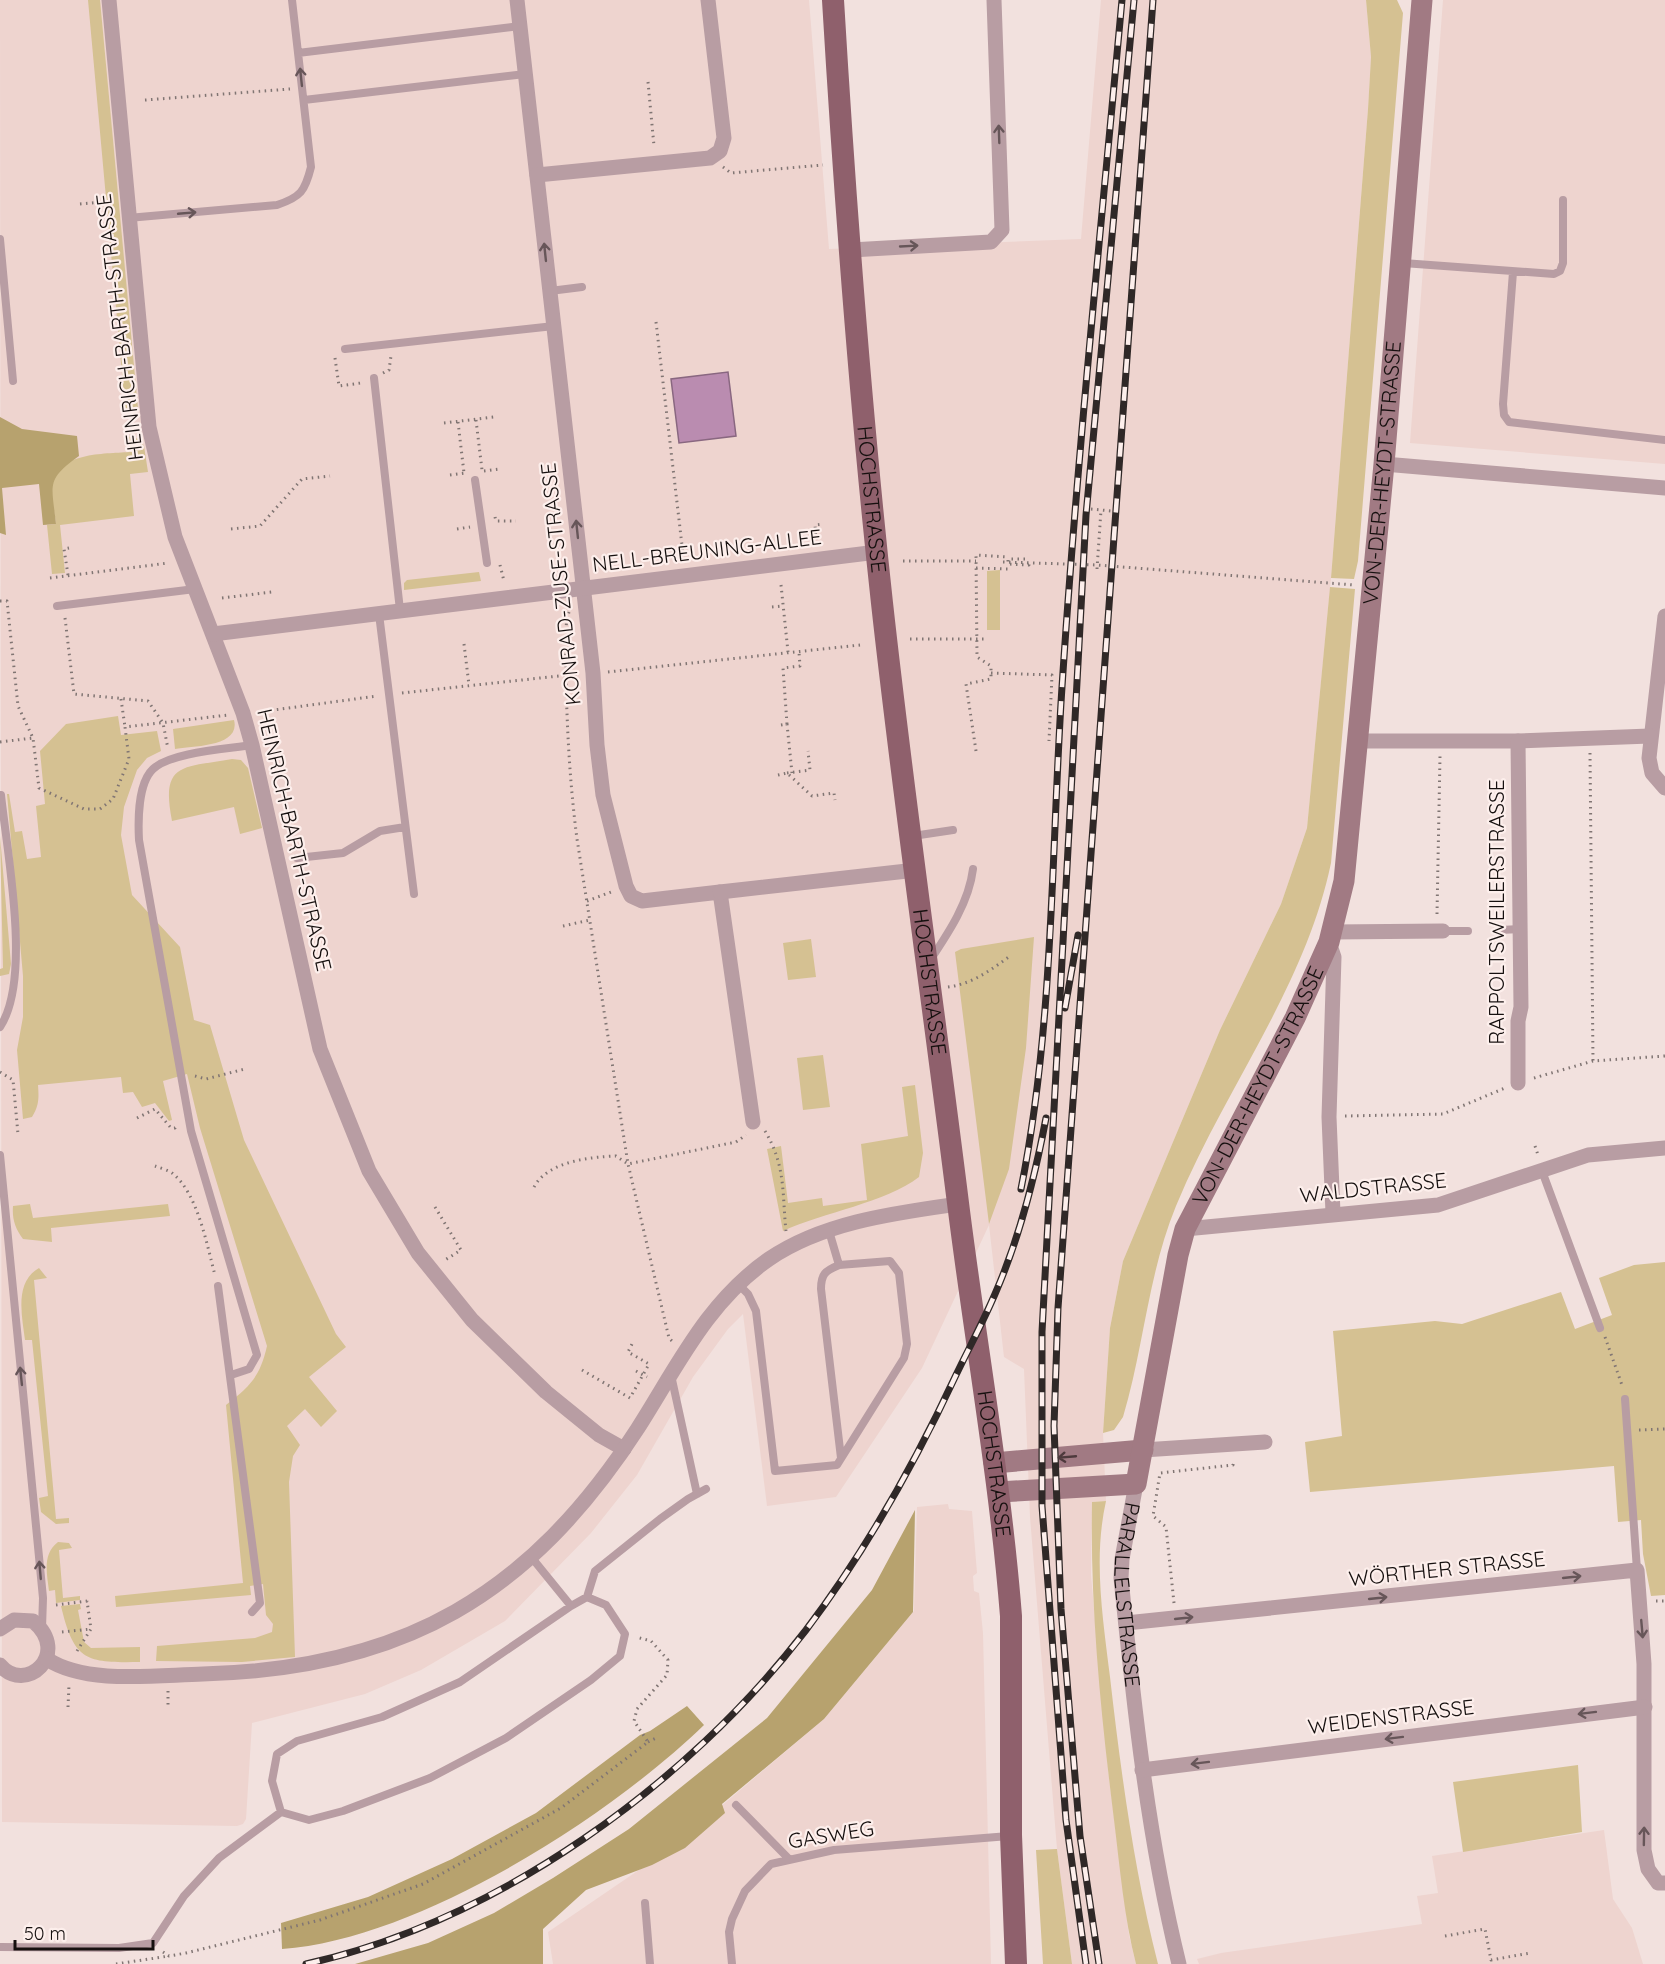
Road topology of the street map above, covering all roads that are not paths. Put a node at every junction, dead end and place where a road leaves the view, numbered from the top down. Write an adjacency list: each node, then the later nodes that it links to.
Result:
1 (109, 0): 14 (street, HEINRICH-BARTH-STRASSE)
2 (292, 0): 9 (lane)
3 (517, 0): 8 (street, KONRAD-ZUSE-STRASSE)
4 (708, 0): 12 (street)
5 (833, 0): 16 (main road, HOCHSTRASSE)
6 (994, 0): 16 (street, one-way to 6)
7 (1422, 0): 17 (main road, VON-DER-HEYDT-STRASSE)
8 (520, 26): 9 (lane); 10 (street, KONRAD-ZUSE-STRASSE)
9 (298, 54): 11 (lane, one-way to 9)
10 (525, 74): 11 (lane); 12 (street, KONRAD-ZUSE-STRASSE)
11 (304, 100): 14 (lane, one-way to 11)
12 (537, 175): 21 (street, KONRAD-ZUSE-STRASSE, one-way to 12)
13 (1563, 200): 18 (lane)
14 (128, 218): 33 (street, HEINRICH-BARTH-STRASSE)
15 (0, 239): 19 (lane)
16 (851, 250): 30 (main road, HOCHSTRASSE)
17 (1401, 263): 18 (lane); 27 (main road, VON-DER-HEYDT-STRASSE)
18 (1513, 272): 26 (lane)
19 (1, 275): 25 (lane)
20 (582, 287): 21 (lane)
21 (550, 291): 22 (street, KONRAD-ZUSE-STRASSE)
22 (554, 326): 23 (lane); 32 (street, KONRAD-ZUSE-STRASSE, one-way to 22)
23 (345, 349)
24 (374, 380): 35 (lane)
25 (13, 381)
26 (1665, 440)
27 (1384, 464): 29 (street); 40 (main road, VON-DER-HEYDT-STRASSE)
28 (475, 480): 31 (lane)
29 (1665, 488)
30 (877, 552): 32 (street, NELL-BREUNING-ALLEE); 47 (main road, HOCHSTRASSE)
31 (488, 563)
32 (584, 587): 35 (street, NELL-BREUNING-ALLEE); 51 (street, KONRAD-ZUSE-STRASSE)
33 (195, 589): 34 (lane); 38 (street, HEINRICH-BARTH-STRASSE)
34 (61, 609)
35 (400, 610): 36 (street, NELL-BREUNING-ALLEE)
36 (380, 614): 38 (street, NELL-BREUNING-ALLEE); 45 (lane)
37 (1665, 616): 39 (street)
38 (213, 634): 42 (street, HEINRICH-BARTH-STRASSE)
39 (1650, 736): 41 (street); 43 (street)
40 (1358, 741): 41 (street); 57 (main road, VON-DER-HEYDT-STRASSE)
41 (1518, 741): 53 (street, RAPPOLTSWEILERSTRASSE)
42 (252, 745): 73 (lane); 77 (street, HEINRICH-BARTH-STRASSE)
43 (1665, 788)
44 (1, 795): 59 (lane)
45 (405, 827): 48 (lane); 52 (lane)
46 (953, 830): 47 (lane)
47 (912, 836): 50 (main road, HOCHSTRASSE)
48 (297, 858)
49 (973, 869): 58 (lane)
50 (916, 870): 51 (street, KONRAD-ZUSE-STRASSE); 58 (main road, HOCHSTRASSE)
51 (720, 892): 61 (street)
52 (414, 894)
53 (1521, 929): 54 (lane); 60 (street, RAPPOLTSWEILERSTRASSE)
54 (1500, 930)
55 (1440, 931): 56 (lane); 57 (street)
56 (1468, 931)
57 (1331, 937): 66 (street, VON-DER-HEYDT-STRASSE); 67 (main road, VON-DER-HEYDT-STRASSE)
58 (928, 963): 65 (main road, HOCHSTRASSE)
59 (0, 1027)
60 (1518, 1083)
61 (753, 1122)
62 (1665, 1148): 64 (street, WALDSTRASSE)
63 (0, 1155): 91 (lane, one-way to 63)
64 (1542, 1172): 66 (street, WALDSTRASSE); 72 (lane)
65 (958, 1204): 68 (street); 80 (main road, HOCHSTRASSE)
66 (1332, 1213): 67 (street, WALDSTRASSE)
67 (1185, 1229): 78 (main road, PARALLELSTRASSE)
68 (829, 1231): 69 (lane); 70 (street)
69 (839, 1265): 79 (lane); 79 (lane)
70 (738, 1284): 74 (street); 79 (lane)
71 (218, 1286): 73 (lane)
72 (1600, 1328)
73 (231, 1374): 89 (lane)
74 (670, 1374): 77 (street); 84 (lane)
75 (1625, 1399): 86 (lane)
76 (1265, 1442): 78 (street)
77 (624, 1449): 85 (street)
78 (1143, 1450): 80 (main road, one-way to 80); 81 (main road, PARALLELSTRASSE)
79 (841, 1458)
80 (994, 1463): 83 (main road, HOCHSTRASSE)
81 (1136, 1484): 83 (main road); 90 (street, PARALLELSTRASSE)
82 (706, 1490): 84 (lane)
83 (999, 1492): 99 (main road, HOCHSTRASSE)
84 (697, 1494): 87 (lane)
85 (532, 1558): 88 (lane); 93 (street)
86 (1637, 1570): 90 (street, WÖRTHER STRASSE, one-way to 86); 95 (street, one-way to 95)
87 (587, 1598): 88 (lane); 98 (lane)
88 (571, 1606): 98 (lane)
89 (252, 1612)
90 (1126, 1623): 96 (street, PARALLELSTRASSE)
91 (42, 1628): 92 (street); 93 (street)
92 (0, 1629)
93 (47, 1659): 94 (street)
94 (0, 1665)
95 (1645, 1707): 96 (street, WEIDENSTRASSE, one-way to 96); 101 (street, one-way to 95)
96 (1142, 1770): 107 (street, PARALLELSTRASSE)
97 (736, 1805): 100 (lane)
98 (281, 1812): 103 (lane)
99 (1011, 1835): 100 (lane, GASWEG); 106 (main road, HOCHSTRASSE)
100 (789, 1859): 105 (lane, GASWEG)
101 (1665, 1883)
102 (645, 1903): 104 (lane)
103 (0, 1947)
104 (650, 1964)
105 (732, 1964)
106 (1016, 1964)
107 (1179, 1964)

